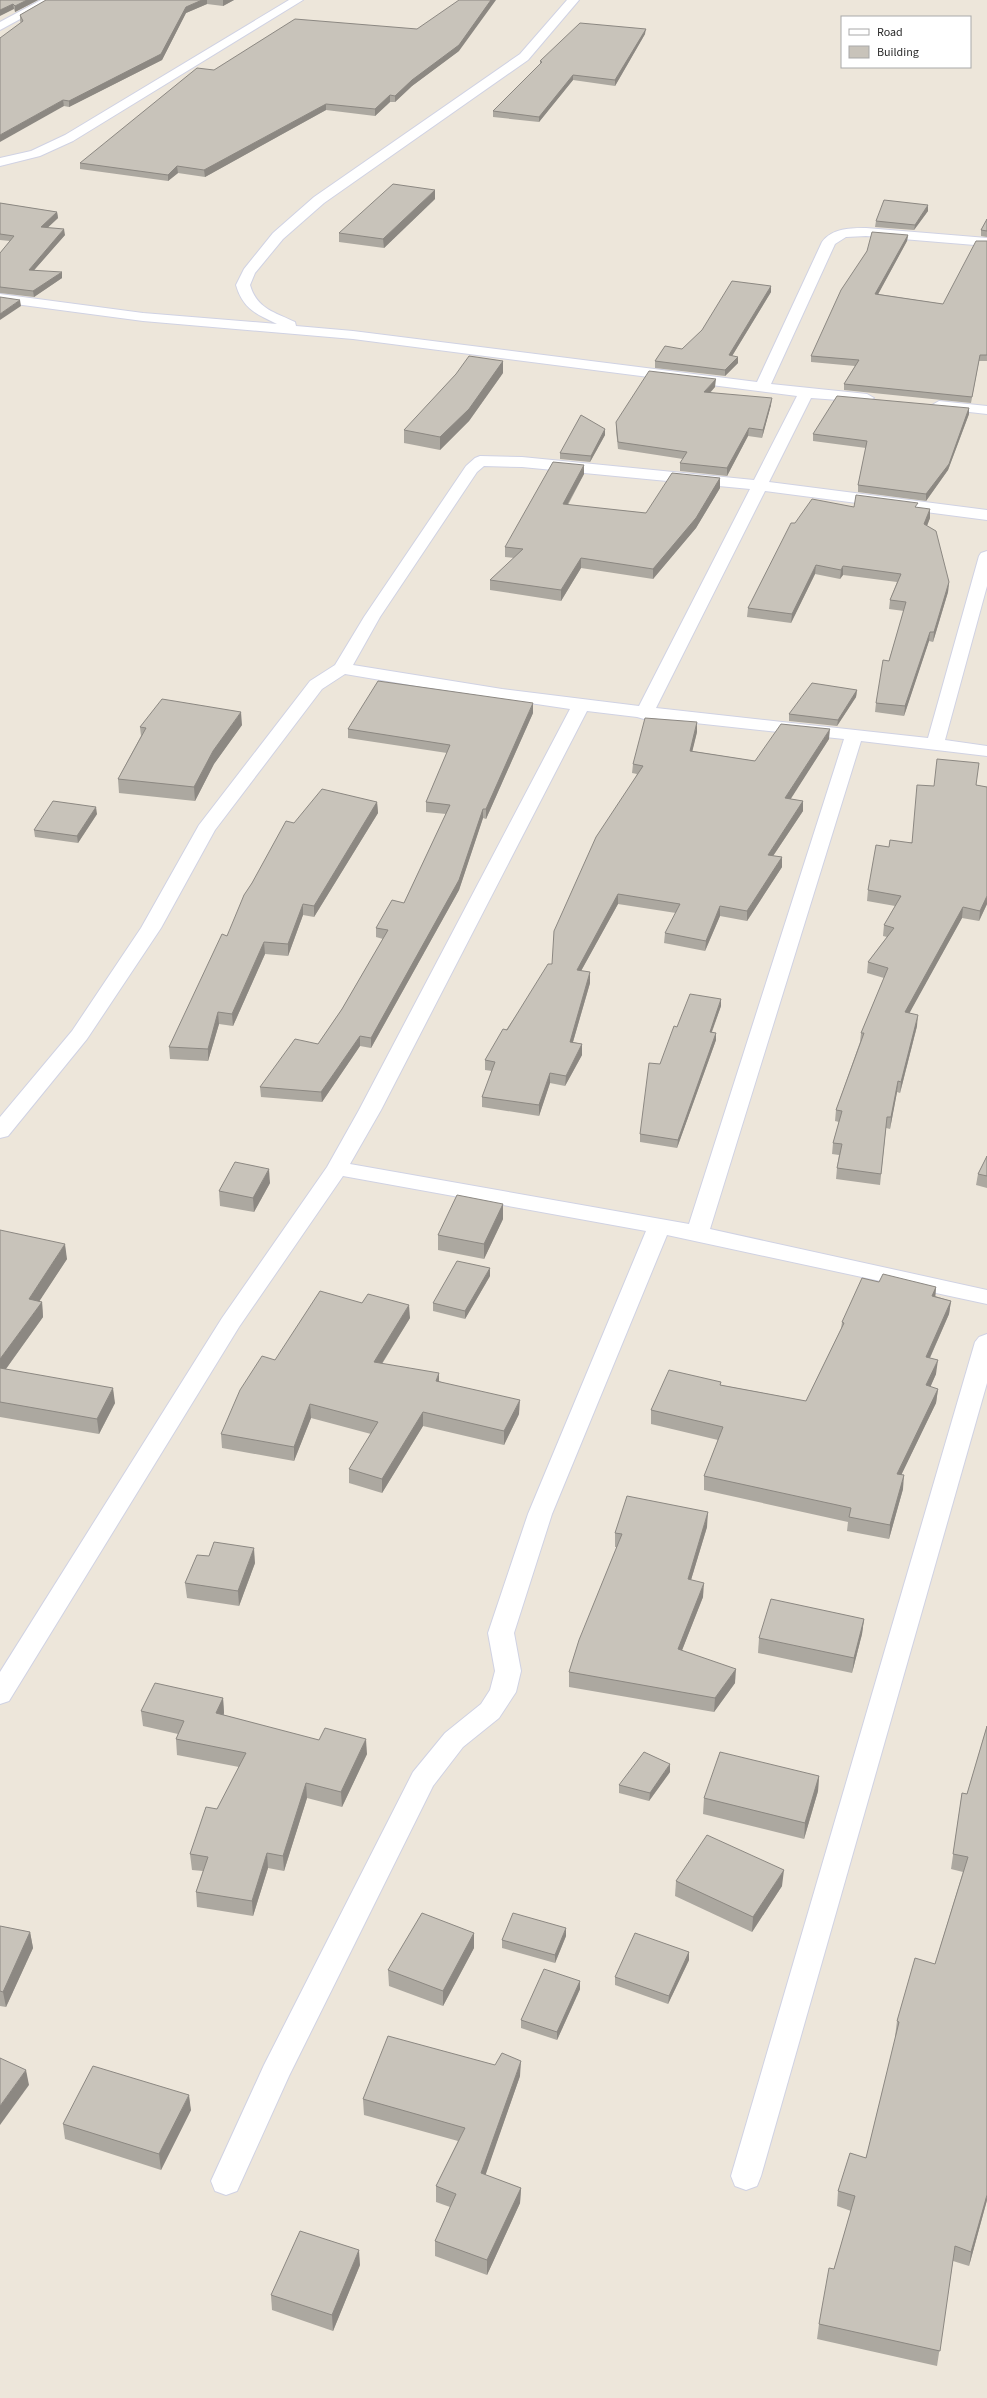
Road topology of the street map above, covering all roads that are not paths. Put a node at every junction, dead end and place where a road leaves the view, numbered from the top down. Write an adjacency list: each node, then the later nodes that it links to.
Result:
1 (49, 0): 4 (street)
2 (297, 0): 5 (street)
3 (573, 0): 8 (street)
4 (0, 27)
5 (0, 162)
6 (987, 242): 9 (street)
7 (0, 298): 8 (street)
8 (301, 330): 9 (street)
9 (762, 387): 10 (street)
10 (806, 393): 11 (street); 14 (street)
11 (885, 400)
12 (924, 404): 13 (street)
13 (987, 410)
14 (758, 485): 15 (street); 17 (street); 19 (street)
15 (987, 514)
16 (987, 556): 21 (street)
17 (342, 668): 18 (street); 23 (street)
18 (581, 706): 19 (street); 24 (street)
19 (644, 714): 20 (street)
20 (854, 736): 21 (street); 26 (street)
21 (935, 744): 22 (street)
22 (987, 751)
23 (0, 1131)
24 (337, 1168): 25 (street); 29 (street)
25 (659, 1227): 26 (street); 31 (street)
26 (697, 1234): 27 (street)
27 (987, 1297)
28 (987, 1342): 30 (street)
29 (0, 1694)
30 (746, 2176)
31 (226, 2181)

